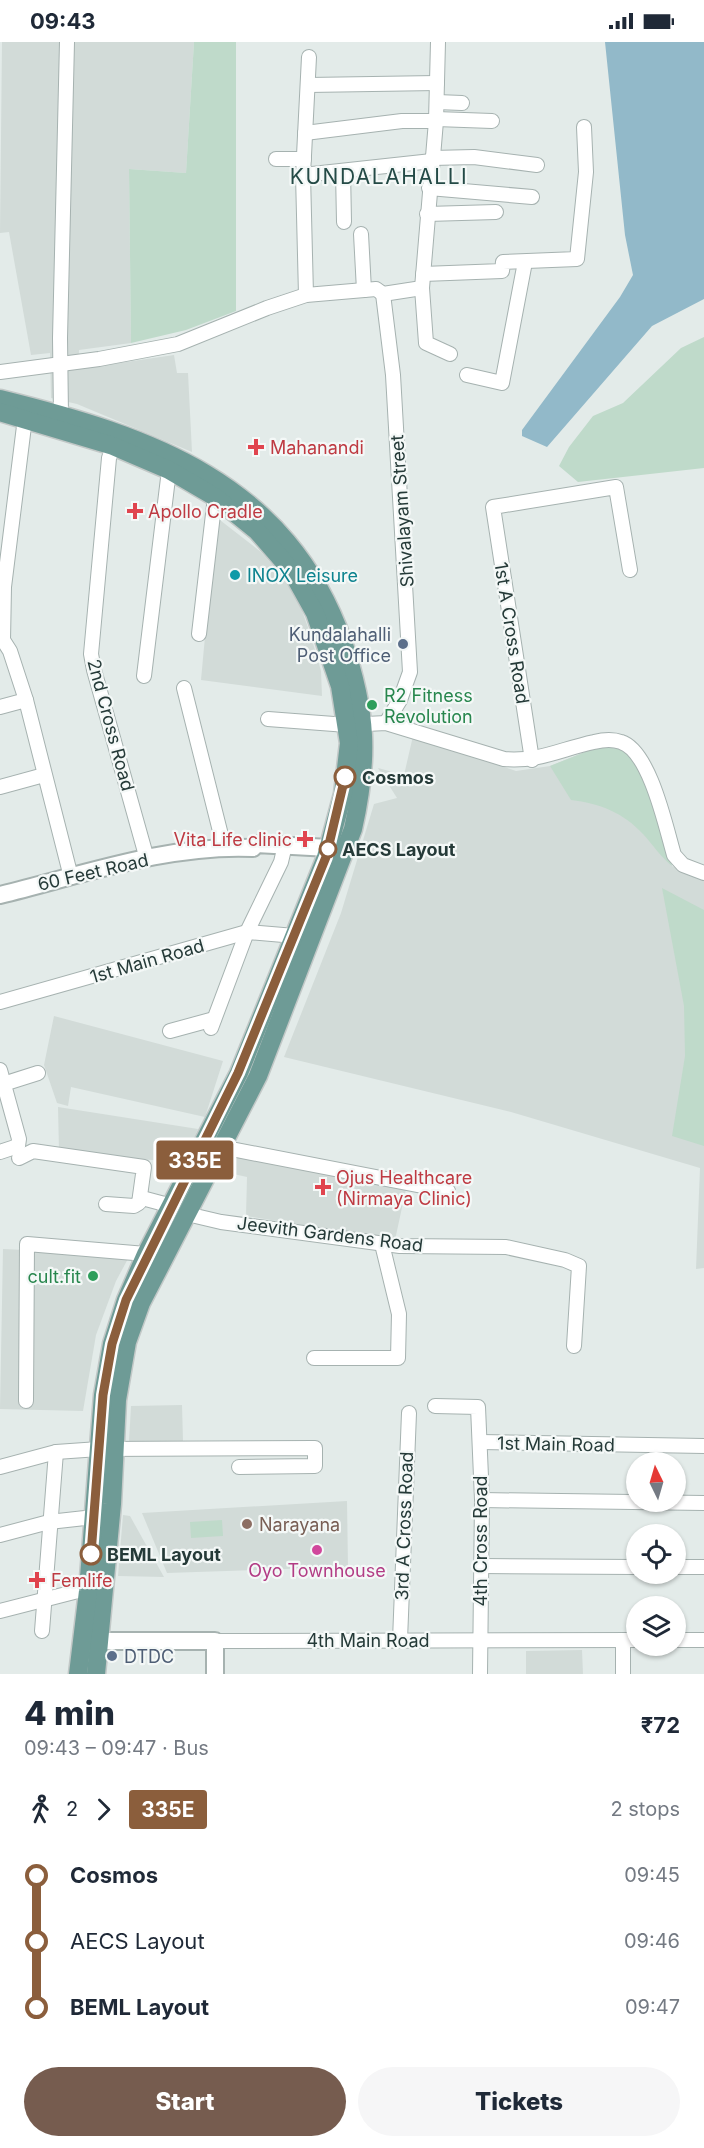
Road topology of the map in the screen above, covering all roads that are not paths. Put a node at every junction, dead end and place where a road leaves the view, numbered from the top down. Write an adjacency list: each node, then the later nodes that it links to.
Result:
1 (67, 42): 31 (street)
2 (438, 42): 4 (street)
3 (309, 57): 5 (street)
4 (437, 83): 5 (street); 6 (street)
5 (308, 85): 11 (street)
6 (437, 102): 7 (street); 8 (street)
7 (462, 104)
8 (436, 120): 9 (street); 11 (street); 14 (street)
9 (492, 121)
10 (584, 127): 24 (street)
11 (305, 133): 13 (street)
12 (276, 159): 13 (street)
13 (304, 159): 17 (street)
14 (432, 160): 15 (street); 16 (street); 18 (street)
15 (537, 165)
16 (342, 171): 17 (street); 22 (street)
17 (303, 175): 29 (street)
18 (429, 188): 19 (street); 21 (street)
19 (532, 197)
20 (496, 212): 21 (street)
21 (427, 214): 25 (street)
22 (344, 222)
23 (361, 234): 27 (street)
24 (525, 262): 25 (street); 33 (street)
25 (423, 274): 26 (street)
26 (422, 288): 28 (street); 30 (street)
27 (364, 290): 28 (street); 29 (street)
28 (383, 294): 49 (street, Shivalayam Street)
29 (306, 295): 31 (street)
30 (450, 354)
31 (61, 364): 32 (street); 36 (street)
32 (0, 372)
33 (467, 375)
34 (0, 399): 36 (main road)
35 (0, 412): 37 (main road)
36 (62, 415): 50 (main road)
37 (25, 418): 38 (main road); 43 (street)
38 (113, 446): 39 (main road); 57 (street, 2nd Cross Road)
39 (169, 470): 40 (main road); 44 (street)
40 (215, 497): 42 (street); 50 (main road)
41 (630, 570): 51 (street, 1st A Cross Road)
42 (199, 634)
43 (1, 641): 46 (street)
44 (144, 676)
45 (184, 688): 54 (street)
46 (26, 700): 47 (street); 52 (street)
47 (0, 707)
48 (268, 720): 50 (street)
49 (386, 723): 50 (street); 51 (street)
50 (355, 725): 56 (main road); 68 (main road)
51 (532, 760): 58 (street)
52 (44, 775): 53 (street); 59 (street)
53 (0, 787)
54 (224, 847): 55 (street, 60 Feet Road); 57 (street, 60 Feet Road)
55 (285, 849): 56 (street, 60 Feet Road); 61 (street)
56 (327, 853): 62 (main road)
57 (147, 859): 59 (street, 60 Feet Road)
58 (704, 873)
59 (72, 877): 60 (street, 60 Feet Road)
60 (0, 895)
61 (247, 932): 62 (street, 1st Main Road); 63 (street, 1st Main Road); 64 (street)
62 (295, 936): 73 (main road)
63 (0, 1002)
64 (170, 1031)
65 (0, 1070): 67 (street)
66 (38, 1073): 67 (street)
67 (2, 1085): 69 (street)
68 (221, 1147): 70 (street); 73 (main road)
69 (10, 1153): 71 (street)
70 (448, 1191)
71 (142, 1198): 72 (street); 73 (street, Jeevith Gardens Road)
72 (106, 1204)
73 (179, 1210): 74 (street, Jeevith Gardens Road); 75 (main road); 83 (main road)
74 (382, 1244): 76 (street, Jeevith Gardens Road); 77 (street)
75 (147, 1254): 78 (street); 83 (main road)
76 (574, 1346)
77 (314, 1358)
78 (26, 1401)
79 (435, 1407): 81 (street, 4th Cross Road)
80 (409, 1413): 100 (street, 3rd A Cross Road)
81 (480, 1442): 82 (street, 1st Main Road); 87 (street, 4th Cross Road)
82 (704, 1446)
83 (106, 1448): 84 (street); 86 (street); 89 (main road); 104 (main road)
84 (56, 1452): 85 (street); 90 (street)
85 (0, 1467)
86 (239, 1467)
87 (482, 1500): 88 (street); 92 (street, 4th Cross Road)
88 (704, 1503)
89 (94, 1517): 90 (street); 96 (main road)
90 (49, 1522): 91 (street); 97 (street)
91 (0, 1535)
92 (480, 1566): 93 (street); 106 (street, 4th Cross Road)
93 (626, 1567)
94 (686, 1567): 95 (street)
95 (704, 1567)
96 (88, 1591): 97 (street); 108 (main road)
97 (43, 1600): 98 (street); 99 (street)
98 (0, 1611)
99 (42, 1631)
100 (400, 1640): 105 (street, 4th Main Road); 106 (street, 4th Main Road)
101 (626, 1640): 106 (street, 4th Main Road)
102 (686, 1640): 103 (street)
103 (704, 1640)
104 (100, 1641): 105 (street, 4th Main Road); 109 (main road)
105 (215, 1641): 110 (street)
106 (480, 1641): 111 (street, 4th Cross Road)
107 (627, 1656): 112 (street)
108 (78, 1674)
109 (96, 1674)
110 (216, 1674)
111 (480, 1674)
112 (623, 1674)

